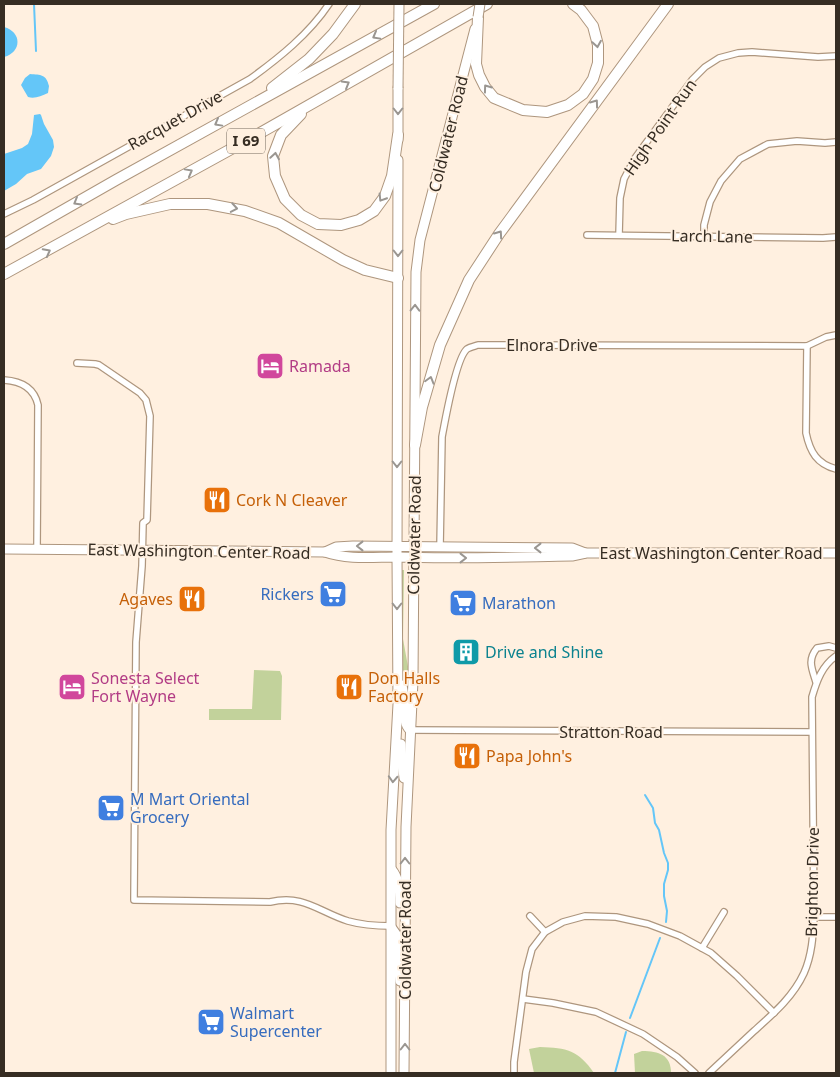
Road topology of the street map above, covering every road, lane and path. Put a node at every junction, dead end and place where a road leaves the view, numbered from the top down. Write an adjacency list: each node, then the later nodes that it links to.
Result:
1 (329, 4): 16 (street, Racquet Drive)
2 (355, 4): 13 (highway)
3 (399, 4): 14 (main road, Coldwater Road, one-way to 14, bridge)
4 (434, 4): 13 (highway, I 69, one-way to 13)
5 (480, 4): 9 (main road, bridge)
6 (487, 4): 12 (highway, I 69, one-way to 6)
7 (573, 4): 10 (highway, one-way to 10)
8 (668, 4): 29 (highway, one-way to 8)
9 (478, 16): 10 (highway)
10 (473, 47): 29 (main road, Coldwater Road, one-way to 10)
11 (836, 56): 19 (street, High Point Run)
12 (320, 99): 14 (highway, one-way to 12); 17 (highway, I 69, one-way to 12)
13 (245, 108): 22 (highway, I 69, one-way to 22)
14 (398, 134): 24 (main road, Coldwater Road, one-way to 24)
15 (836, 142): 20 (street)
16 (4, 214)
17 (84, 230): 23 (highway, I 69, one-way to 17); 24 (highway, one-way to 24)
18 (587, 235): 19 (street, Larch Lane)
19 (619, 235): 20 (street, Larch Lane)
20 (704, 236): 21 (street, Larch Lane)
21 (836, 237)
22 (4, 244)
23 (4, 274)
24 (398, 278): 31 (main road, Coldwater Road, one-way to 31)
25 (836, 334): 26 (street, Elnora Drive)
26 (807, 346): 30 (street); 33 (street, Elnora Drive)
27 (77, 363): 36 (street)
28 (4, 380): 35 (street)
29 (415, 445): 32 (main road, Coldwater Road)
30 (836, 469)
31 (397, 546): 32 (main road, East Washington Center Road); 37 (main road, East Washington Center Road, one-way to 37); 40 (main road, Coldwater Road)
32 (415, 547): 33 (main road, East Washington Center Road); 41 (main road, Coldwater Road)
33 (440, 547): 38 (main road, East Washington Center Road, one-way to 33)
34 (4, 548): 35 (main road, East Washington Center Road)
35 (37, 549): 36 (main road, East Washington Center Road)
36 (143, 550): 37 (main road, East Washington Center Road); 55 (street)
37 (325, 552): 40 (main road, East Washington Center Road)
38 (586, 553): 39 (main road, East Washington Center Road); 41 (main road, East Washington Center Road, one-way to 38)
39 (836, 553)
40 (397, 558): 41 (main road, East Washington Center Road); 44 (main road, Coldwater Road, one-way to 44)
41 (414, 558): 47 (main road, Coldwater Road)
42 (836, 648): 45 (street, Brighton Drive)
43 (836, 656): 45 (street, Brighton Drive)
44 (398, 674): 46 (main road, Coldwater Road); 47 (main road)
45 (816, 682): 48 (street, Brighton Drive)
46 (396, 730): 49 (main road); 50 (main road, Coldwater Road, one-way to 50)
47 (411, 730): 48 (street, Stratton Road); 49 (main road, Coldwater Road)
48 (812, 732): 53 (street, Brighton Drive)
49 (407, 786): 56 (main road, Coldwater Road, one-way to 49)
50 (390, 868): 55 (main road, Coldwater Road); 56 (main road)
51 (724, 912): 58 (street)
52 (530, 916): 57 (street)
53 (814, 917): 54 (street); 62 (street, Brighton Drive)
54 (836, 917)
55 (391, 926): 59 (main road, Coldwater Road); 60 (main road)
56 (405, 927): 60 (main road, Coldwater Road)
57 (545, 932): 58 (street); 61 (street)
58 (702, 948): 62 (street)
59 (391, 980): 63 (main road); 64 (main road, Coldwater Road)
60 (404, 994): 63 (main road, Coldwater Road)
61 (523, 999): 66 (street); 67 (street)
62 (774, 1013): 68 (street, Brighton Drive)
63 (405, 1020): 65 (main road, Coldwater Road, one-way to 63)
64 (391, 1072)
65 (404, 1073)
66 (514, 1073)
67 (695, 1073)
68 (709, 1073)

